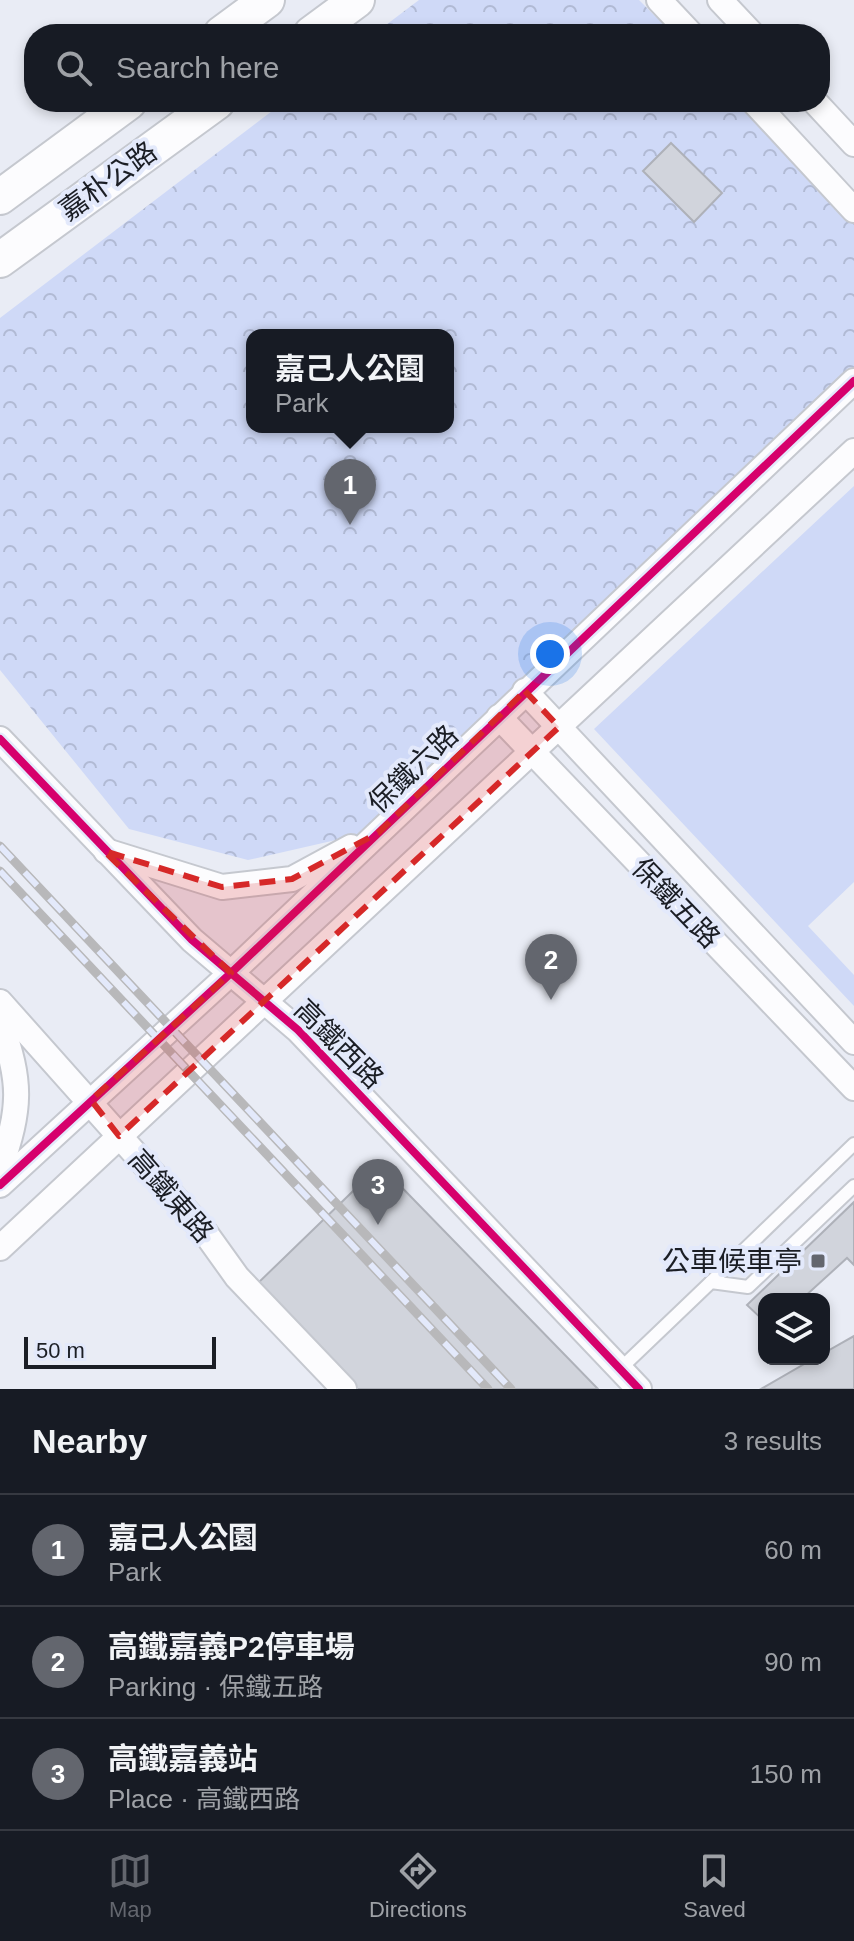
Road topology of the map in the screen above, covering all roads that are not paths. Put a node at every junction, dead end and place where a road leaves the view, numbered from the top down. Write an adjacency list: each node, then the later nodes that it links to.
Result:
1 (267, 0): 5 (main road)
2 (357, 0): 6 (main road)
3 (659, 0): 7 (street)
4 (720, 0): 8 (street)
5 (235, 24)
6 (325, 24)
7 (682, 24)
8 (743, 24)
9 (115, 112): 14 (main road, 嘉朴公路)
10 (203, 112): 16 (main road, 嘉朴公路)
11 (763, 112): 15 (street)
12 (824, 112): 13 (street)
13 (854, 144)
14 (0, 197)
15 (854, 210)
16 (0, 260)
17 (854, 381): 19 (street, 保鐵六路)
18 (854, 451): 21 (street)
19 (525, 691): 20 (street, 保鐵六路); 21 (street, 保鐵五路)
20 (499, 717): 23 (street, 保鐵五路); 24 (street, 保鐵六路)
21 (559, 727): 23 (street); 30 (street, 保鐵五路)
22 (0, 739): 25 (street, 高鐵西路)
23 (533, 752): 28 (street); 31 (street, 保鐵五路)
24 (378, 833): 25 (street); 26 (street, 保鐵六路)
25 (104, 851): 26 (street, 高鐵西路)
26 (231, 973): 28 (street, 高鐵西路); 32 (street, 保鐵六路)
27 (0, 1002): 32 (street, 高鐵東路)
28 (267, 1003): 33 (street); 40 (street, 高鐵西路)
29 (0, 1021): 35 (street)
30 (854, 1042)
31 (854, 1088)
32 (91, 1100): 33 (street, 高鐵東路); 36 (street, 保鐵六路)
33 (119, 1136): 38 (street); 41 (street, 高鐵東路)
34 (854, 1144): 39 (lane)
35 (0, 1169)
36 (0, 1185)
37 (854, 1186): 39 (lane)
38 (0, 1248)
39 (711, 1282): 40 (lane)
40 (619, 1370): 42 (street, 高鐵西路)
41 (344, 1389)
42 (639, 1389)

